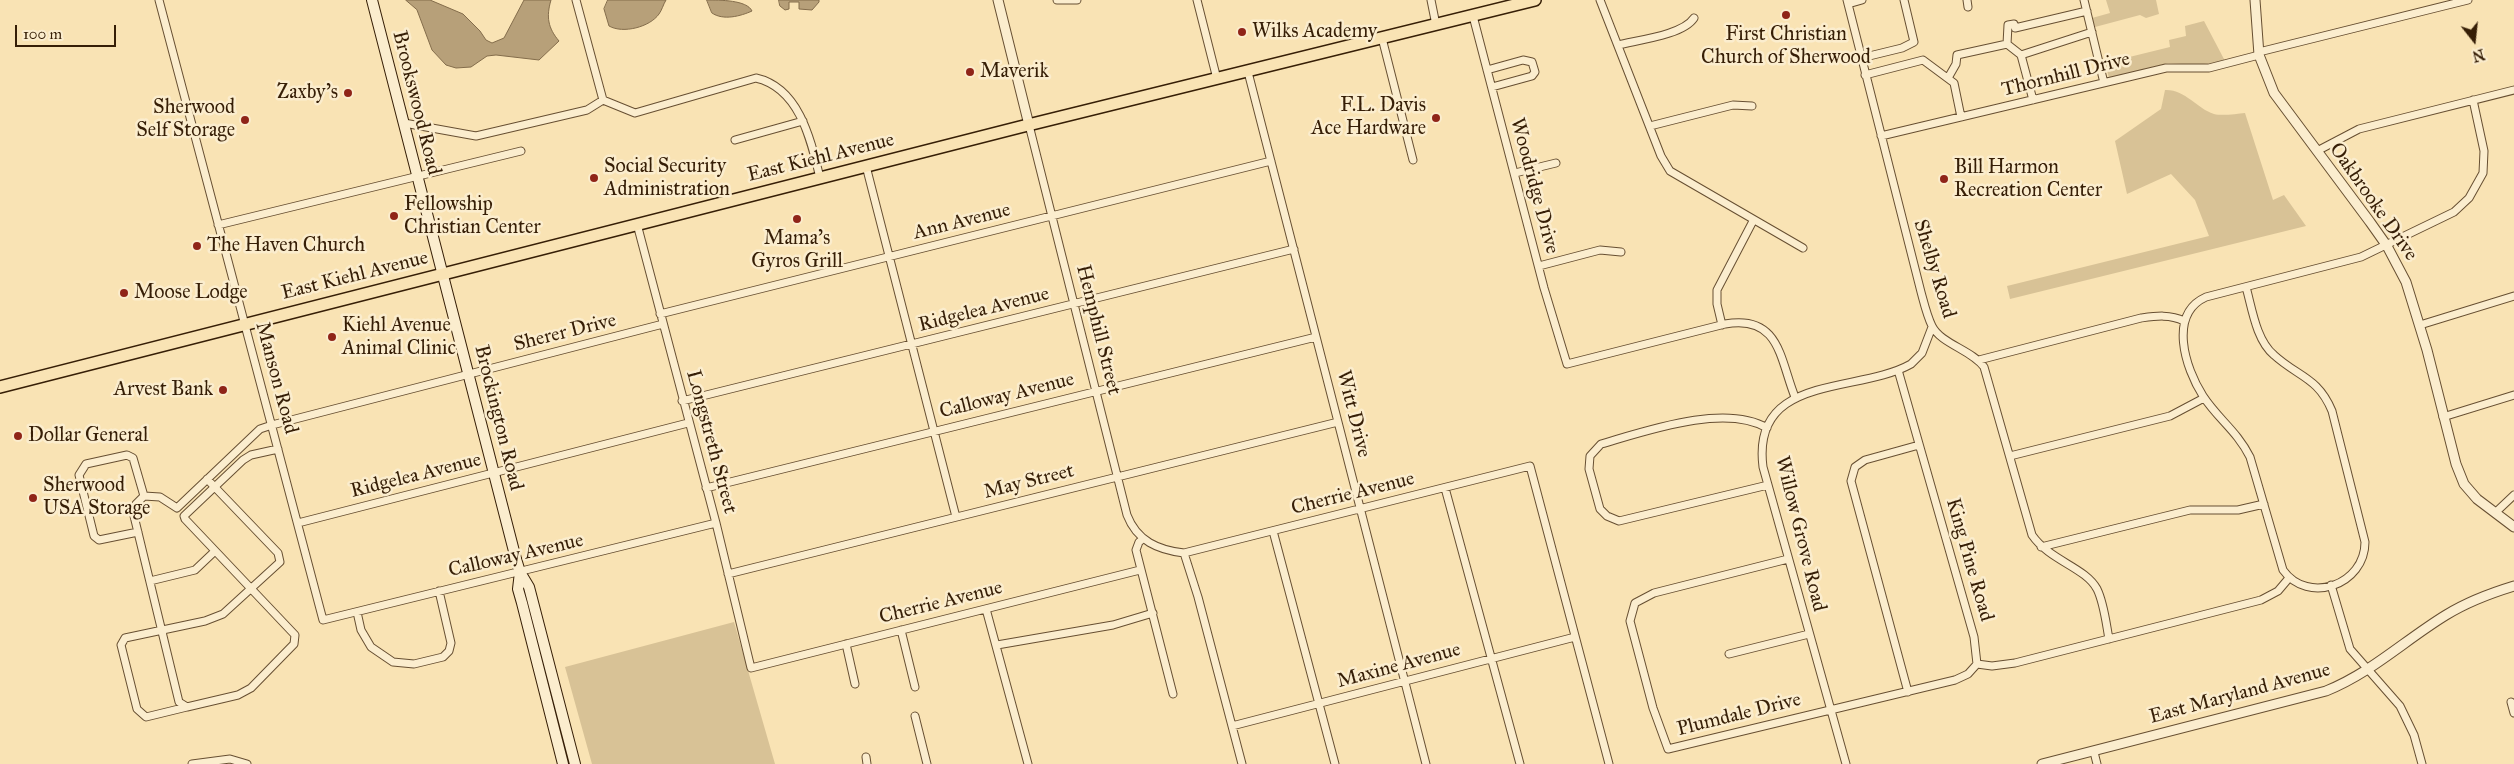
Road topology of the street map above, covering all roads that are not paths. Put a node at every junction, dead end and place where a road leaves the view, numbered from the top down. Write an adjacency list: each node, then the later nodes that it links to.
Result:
1 (159, 0): 59 (street, Manson Road)
2 (372, 0): 42 (main road, Brookswood Road)
3 (576, 0): 36 (street)
4 (998, 0): 43 (street)
5 (1057, 0): 6 (street)
6 (1076, 0)
7 (1197, 0): 32 (street)
8 (1431, 0): 20 (street)
9 (1535, 0): 18 (main road, East Kiehl Avenue)
10 (1600, 0): 24 (street)
11 (1862, 0): 16 (street)
12 (1904, 0): 27 (street)
13 (2084, 0): 17 (street)
14 (2255, 0): 25 (street, Oakbrooke Drive)
15 (2468, 0): 25 (street, Thornhill Drive)
16 (1847, 2): 27 (street, Shelby Road)
17 (2087, 11): 21 (street); 23 (street)
18 (1473, 16): 20 (main road, East Kiehl Avenue); 28 (street, Woodridge Drive)
19 (1694, 18): 24 (street)
20 (1436, 25): 22 (main road, East Kiehl Avenue)
21 (2092, 32): 26 (street); 33 (street)
22 (1382, 38): 29 (main road, East Kiehl Avenue); 49 (street)
23 (2007, 44): 26 (street); 31 (street)
24 (1618, 45): 44 (street)
25 (2259, 54): 33 (street, Thornhill Drive); 47 (street, Oakbrooke Drive)
26 (2021, 55): 37 (street)
27 (1861, 58): 30 (street, Shelby Road)
28 (1487, 70): 34 (street, Woodridge Drive); 34 (street)
29 (1248, 72): 32 (main road, East Kiehl Avenue); 50 (street, Witt Drive)
30 (1865, 74): 31 (street); 45 (street, Shelby Road)
31 (1948, 78): 40 (street)
32 (1217, 79): 43 (main road, East Kiehl Avenue)
33 (2104, 83): 37 (street, Thornhill Drive)
34 (1492, 87): 53 (street, Woodridge Drive)
35 (2514, 90): 38 (street)
36 (603, 100): 41 (street); 42 (street)
37 (2033, 100): 40 (street, Thornhill Drive)
38 (2474, 100): 47 (street); 60 (street)
39 (1752, 106): 44 (street)
40 (1961, 116): 45 (street, Thornhill Drive)
41 (803, 122): 46 (street); 55 (street)
42 (404, 123): 54 (main road, Brookswood Road)
43 (1029, 125): 52 (main road, East Kiehl Avenue); 56 (street, Hemphill Street)
44 (1650, 126): 57 (street)
45 (1880, 136): 76 (street, Shelby Road)
46 (735, 140)
47 (2317, 151): 60 (street, Oakbrooke Drive)
48 (520, 152): 54 (street)
49 (1413, 160)
50 (1271, 161): 56 (street, Ann Avenue); 62 (street, Witt Drive)
51 (1556, 162): 53 (street)
52 (866, 166): 55 (main road, East Kiehl Avenue); 64 (street)
53 (1515, 173): 65 (street, Woodridge Drive)
54 (417, 176): 59 (street); 66 (main road, Brookswood Road)
55 (820, 178): 58 (main road, East Kiehl Avenue)
56 (1052, 216): 64 (street, Ann Avenue); 69 (street, Hemphill Street)
57 (1753, 221): 61 (street); 74 (street)
58 (637, 224): 66 (main road, East Kiehl Avenue); 70 (street, Longstreth Street)
59 (218, 225): 72 (street, Manson Road)
60 (2387, 246): 67 (street); 75 (street, Oakbrooke Drive)
61 (1803, 248)
62 (1294, 249): 69 (street, Ridgelea Avenue); 77 (street, Witt Drive)
63 (1621, 252): 65 (street)
64 (891, 256): 70 (street, Ann Avenue); 78 (street)
65 (1539, 266): 74 (street, Woodridge Drive)
66 (442, 273): 72 (main road, East Kiehl Avenue); 81 (main road, Brockington Road)
67 (2246, 287): 71 (street); 131 (street)
68 (2514, 296): 75 (street)
69 (1075, 304): 78 (street, Ridgelea Avenue); 83 (street, Hemphill Street)
70 (660, 314): 73 (street, Longstreth Street)
71 (2184, 321): 79 (street); 86 (street)
72 (245, 324): 82 (main road, East Kiehl Avenue); 91 (street, Manson Road)
73 (662, 324): 81 (street, Sherer Drive); 87 (street, Longstreth Street)
74 (1722, 325): 85 (street)
75 (2420, 325): 88 (street, Oakbrooke Drive)
76 (1932, 327): 79 (street, Shelby Road); 80 (street)
77 (1316, 337): 83 (street, Calloway Avenue); 89 (street, Witt Drive)
78 (913, 344): 87 (street, Ridgelea Avenue); 93 (street)
79 (1979, 360): 98 (street)
80 (1898, 370): 85 (street, Willow Grove Road); 95 (street, King Pine Road)
81 (468, 374): 91 (street, Sherer Drive); 101 (main road, Brockington Road)
82 (0, 386)
83 (1097, 391): 93 (street, Calloway Avenue); 102 (street, Hemphill Street)
84 (2514, 395): 88 (street)
85 (1795, 397): 92 (street, Willow Grove Road)
86 (2204, 398): 98 (street); 110 (street)
87 (682, 401): 90 (street, Longstreth Street)
88 (2443, 417): 113 (street, Oakbrooke Drive)
89 (1338, 422): 102 (street, May Street); 112 (street, Witt Drive)
90 (688, 423): 101 (street, Ridgelea Avenue); 106 (street, Longstreth Street)
91 (272, 425): 94 (street, Sherer Drive); 96 (street, Manson Road)
92 (1767, 428): 104 (street, Willow Grove Road); 104 (street)
93 (934, 430): 106 (street, Calloway Avenue); 115 (street)
94 (245, 444): 97 (street); 99 (street, Sherer Drive)
95 (1919, 445): 148 (street, King Pine Road); 154 (street)
96 (278, 449): 97 (street); 116 (street, Manson Road)
97 (251, 456): 100 (street)
98 (2010, 456): 122 (street)
99 (230, 457): 100 (street); 103 (street, Sherer Drive)
100 (237, 465): 105 (street)
101 (494, 473): 116 (street, Ridgelea Avenue); 127 (main road, Brockington Road)
102 (1118, 477): 115 (street, May Street); 121 (street, Hemphill Street)
103 (207, 480): 105 (street); 111 (street, Sherer Drive)
104 (1768, 485): 125 (street, Willow Grove Road)
105 (214, 487): 114 (street); 133 (street)
106 (706, 488): 117 (street, Longstreth Street)
107 (1445, 488): 112 (street, Cherrie Avenue); 142 (street, Cherrie Avenue); 147 (street)
108 (2514, 495): 113 (street)
109 (144, 496): 111 (street); 120 (street); 120 (street)
110 (2264, 504): 122 (street); 129 (street)
111 (177, 508): 114 (street)
112 (1360, 509): 119 (street, Cherrie Avenue); 151 (street, Witt Drive)
113 (2495, 513): 118 (street, Oakbrooke Drive)
114 (184, 516): 123 (street)
115 (956, 517): 128 (street, May Street)
116 (298, 523): 138 (street, Manson Road)
117 (716, 523): 127 (street, Calloway Avenue); 128 (street, Longstreth Street)
118 (2514, 527)
119 (1273, 531): 124 (street, Cherrie Avenue); 157 (street)
120 (138, 532): 130 (street)
121 (1143, 539): 124 (street); 126 (street)
122 (2041, 548): 143 (street)
123 (215, 551): 130 (street); 133 (street)
124 (1184, 553): 162 (street)
125 (1788, 559): 141 (street, Willow Grove Road); 159 (street, Plumdale Drive)
126 (1140, 570): 135 (street, Cherrie Avenue); 137 (street)
127 (520, 572): 134 (street, Calloway Avenue); 166 (main road, Brockington Road); 167 (main road, Brockington Road)
128 (728, 574): 149 (street, Longstreth Street)
129 (2289, 578): 131 (street); 143 (street)
130 (150, 581): 139 (street)
131 (2331, 585): 150 (street)
132 (2514, 586): 150 (street, East Maryland Avenue)
133 (252, 590): 139 (street); 158 (street)
134 (439, 591): 136 (street, Calloway Avenue); 136 (street)
135 (986, 609): 140 (street, Cherrie Avenue); 145 (street)
136 (357, 612): 138 (street, Calloway Avenue)
137 (1153, 613): 145 (street); 155 (street)
138 (323, 620)
139 (162, 630): 158 (street); 158 (street)
140 (901, 630): 144 (street, Cherrie Avenue); 153 (street)
141 (1809, 634): 146 (street); 159 (street, Willow Grove Road)
142 (1575, 637): 147 (street, Maxine Avenue); 174 (street)
143 (2109, 639): 148 (street)
144 (846, 644): 149 (street, Cherrie Avenue); 152 (street)
145 (997, 645): 169 (street)
146 (1729, 654)
147 (1491, 659): 151 (street, Maxine Avenue); 173 (street)
148 (1977, 664): 154 (street)
149 (751, 668)
150 (2368, 670): 163 (street, East Maryland Avenue); 178 (street)
151 (1405, 681): 157 (street, Maxine Avenue); 172 (street, Witt Drive)
152 (855, 684)
153 (915, 687)
154 (1908, 692): 159 (street)
155 (1173, 694)
156 (2512, 702): 160 (street)
157 (1319, 704): 162 (street, Maxine Avenue); 171 (street)
158 (188, 708)
159 (1830, 710): 175 (street, Willow Grove Road)
160 (2514, 713)
161 (914, 716): 168 (street)
162 (1232, 726): 170 (street)
163 (2094, 752): 176 (street, East Maryland Avenue); 177 (street)
164 (192, 764): 165 (street)
165 (247, 764)
166 (563, 764)
167 (575, 764)
168 (927, 764)
169 (1028, 764)
170 (1242, 764)
171 (1335, 764)
172 (1426, 764)
173 (1520, 764)
174 (1608, 764)
175 (1846, 764)
176 (2042, 764)
177 (2097, 764)
178 (2422, 764)

